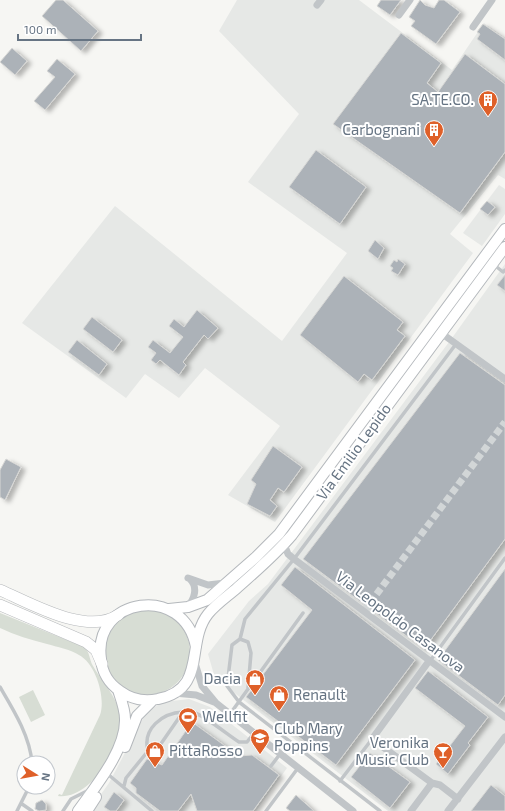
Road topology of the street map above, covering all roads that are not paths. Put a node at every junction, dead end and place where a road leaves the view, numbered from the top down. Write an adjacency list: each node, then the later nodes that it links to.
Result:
1 (410, 0): 3 (street)
2 (492, 0): 4 (street)
3 (399, 15)
4 (473, 26)
5 (505, 229): 15 (main road, Via Emilio Lepido)
6 (505, 247): 7 (main road, Via Emilio Lepido)
7 (492, 264): 8 (lane); 9 (main road, Via Emilio Lepido)
8 (504, 271)
9 (441, 333): 10 (street); 12 (main road, Via Emilio Lepido)
10 (456, 344): 11 (street); 14 (lane)
11 (505, 379)
12 (284, 544): 14 (street, Via Leopoldo Casanova); 23 (main road, Via Emilio Lepido)
13 (505, 558): 24 (lane)
14 (294, 559): 22 (lane); 24 (street, Via Leopoldo Casanova)
15 (232, 578): 18 (main road, Via Emilio Lepido); 18 (street, Via Emilio Lepido)
16 (0, 590): 21 (highway)
17 (0, 605): 26 (highway)
18 (183, 608): 19 (main road, Via Emilio Lepido)
19 (169, 609): 21 (main road); 23 (main road)
20 (303, 613): 28 (lane)
21 (118, 615): 26 (main road)
22 (240, 639): 28 (lane); 32 (lane)
23 (196, 647): 25 (main road)
24 (429, 661): 36 (street, Via Leopoldo Casanova); 39 (street)
25 (195, 663): 30 (main road); 33 (street)
26 (102, 664): 29 (main road)
27 (0, 687): 42 (lane)
28 (248, 688): 32 (lane)
29 (118, 690): 31 (main road); 49 (main road)
30 (174, 693): 31 (main road); 33 (street)
31 (153, 700): 45 (main road)
32 (239, 702): 35 (lane); 46 (lane)
33 (216, 703): 35 (street)
34 (183, 712): 37 (lane); 40 (lane); 40 (lane)
35 (230, 715): 37 (street)
36 (505, 717)
37 (254, 733): 41 (street)
38 (505, 737): 51 (street)
39 (372, 739): 46 (lane); 47 (street)
40 (148, 751): 48 (lane)
41 (280, 754): 43 (lane); 44 (street)
42 (31, 755)
43 (271, 766)
44 (298, 768): 60 (lane); 61 (street)
45 (110, 776): 48 (lane); 58 (main road)
46 (340, 781): 62 (lane)
47 (432, 783): 51 (street); 63 (street)
48 (124, 786): 59 (lane)
49 (93, 790): 55 (lane); 56 (main road); 57 (main road)
50 (26, 795): 52 (lane)
51 (458, 798): 64 (street)
52 (22, 804): 53 (lane); 54 (lane)
53 (17, 811)
54 (32, 811)
55 (63, 811)
56 (78, 811)
57 (82, 811)
58 (87, 811)
59 (152, 811)
60 (266, 811)
61 (354, 811)
62 (380, 811)
63 (411, 811)
64 (448, 811)

